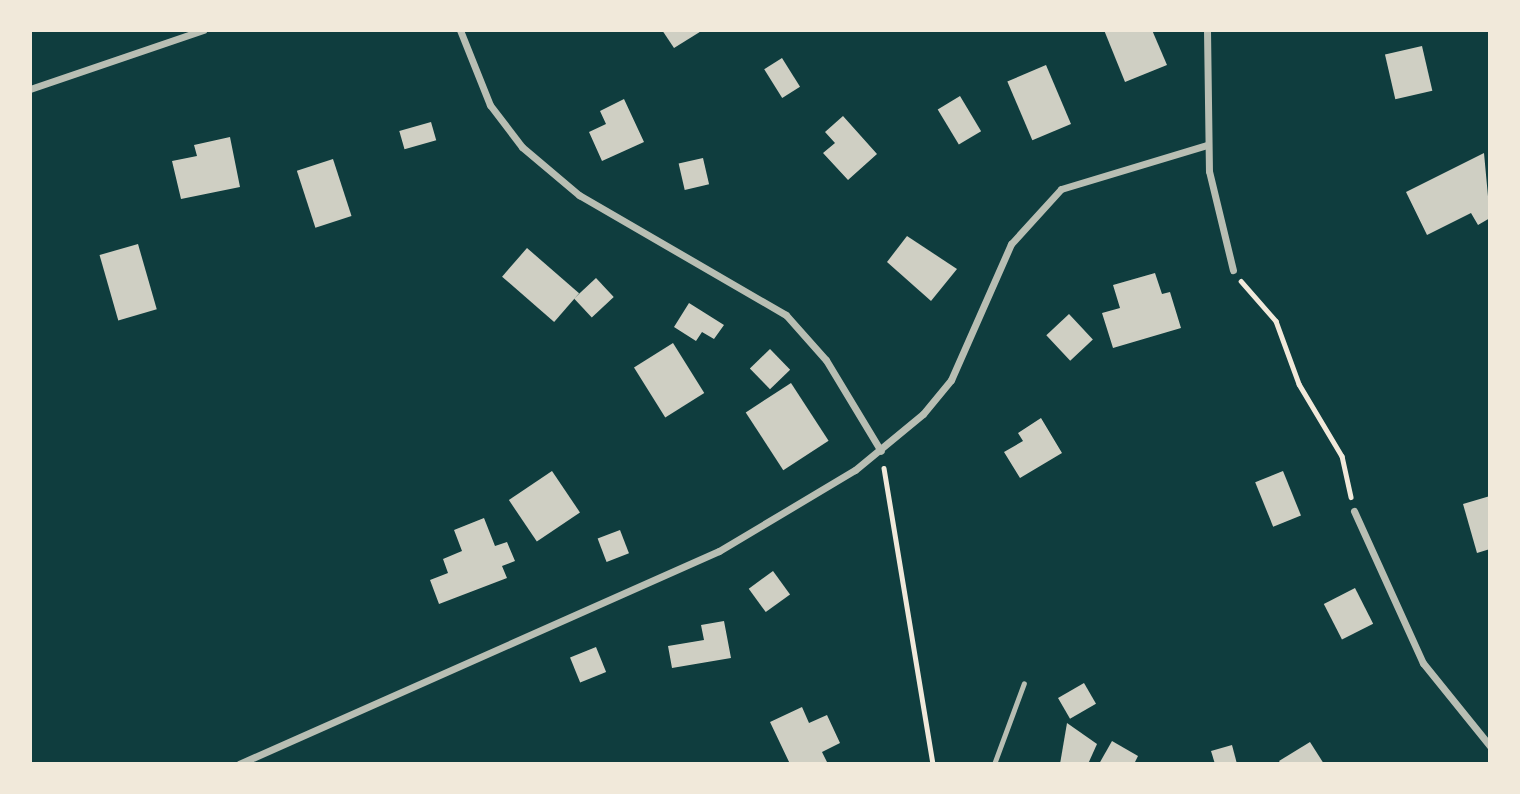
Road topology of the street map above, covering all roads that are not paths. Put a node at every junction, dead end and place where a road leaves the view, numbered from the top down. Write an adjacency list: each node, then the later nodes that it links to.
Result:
1 (203, 30): 4 (street)
2 (460, 30): 7 (street)
3 (1207, 30): 5 (street)
4 (30, 89)
5 (1207, 145): 6 (street); 7 (street)
6 (1233, 270)
7 (881, 451): 11 (street)
8 (1354, 511): 10 (street)
9 (1024, 683): 12 (lane)
10 (1490, 746)
11 (239, 764)
12 (994, 764)

